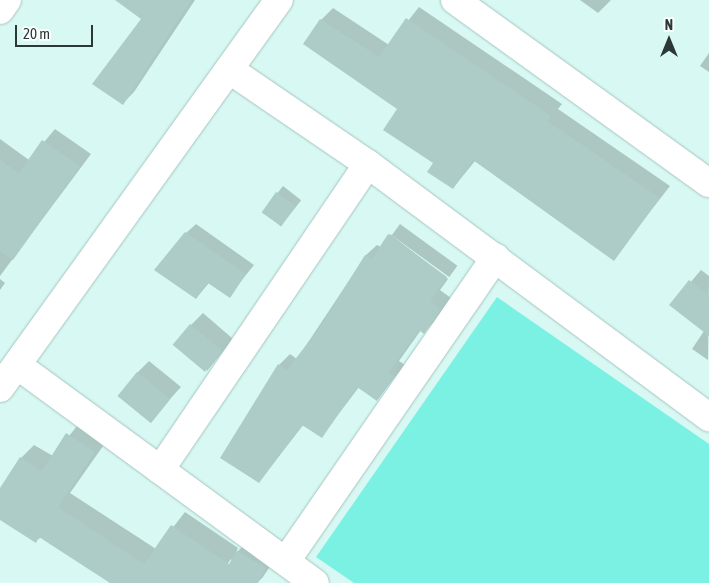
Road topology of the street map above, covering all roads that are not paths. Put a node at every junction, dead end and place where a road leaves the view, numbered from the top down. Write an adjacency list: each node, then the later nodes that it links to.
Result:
1 (7, 0): 4 (street)
2 (279, 0): 5 (street)
3 (456, 0): 7 (street)
4 (0, 10)
5 (230, 70): 6 (street); 9 (street)
6 (368, 164): 8 (street); 12 (street)
7 (709, 183)
8 (496, 257): 11 (street); 13 (street)
9 (17, 365): 10 (street); 12 (street)
10 (0, 388)
11 (709, 417)
12 (160, 470): 13 (street)
13 (286, 561): 14 (street)
14 (316, 583)

